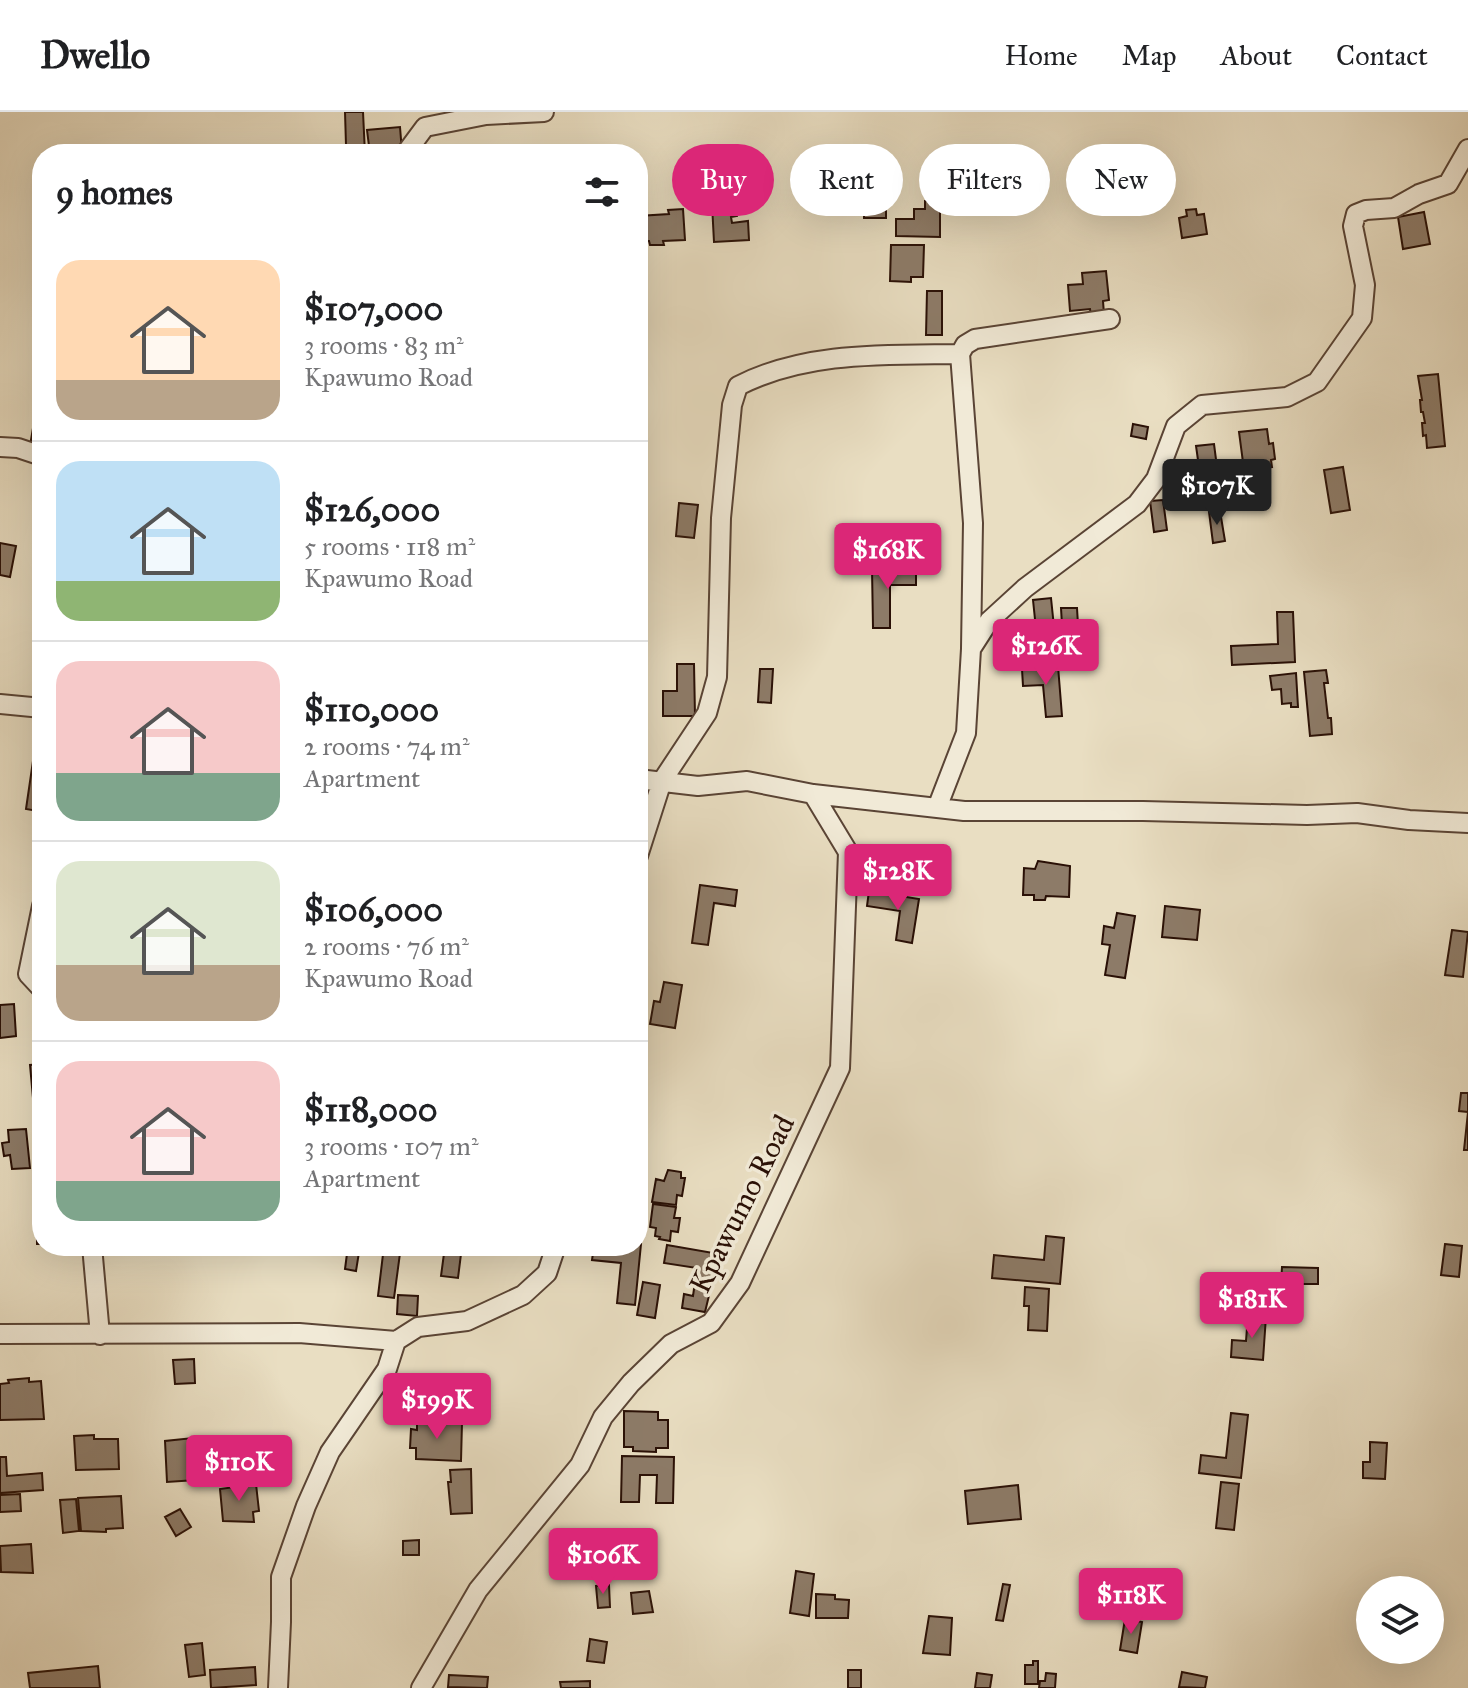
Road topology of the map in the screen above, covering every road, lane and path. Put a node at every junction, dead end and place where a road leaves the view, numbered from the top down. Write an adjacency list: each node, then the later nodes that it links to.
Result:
1 (544, 112): 2 (street)
2 (412, 144)
3 (1468, 149): 8 (street)
4 (1110, 319): 5 (street)
5 (960, 354): 8 (street); 12 (street)
6 (0, 447): 7 (street)
7 (32, 453)
8 (971, 649): 14 (street)
9 (0, 704): 10 (street)
10 (32, 707)
11 (648, 780): 12 (street)
12 (662, 781): 13 (street); 16 (street)
13 (813, 794): 14 (street); 25 (street, Kpawumo Road)
14 (937, 808): 15 (street)
15 (1468, 823)
16 (648, 825)
17 (32, 955): 18 (street)
18 (32, 978)
19 (93, 1256): 22 (street)
20 (553, 1256): 23 (street)
21 (0, 1334): 22 (street)
22 (100, 1335): 23 (street)
23 (396, 1341): 24 (street)
24 (278, 1688)
25 (421, 1688)

